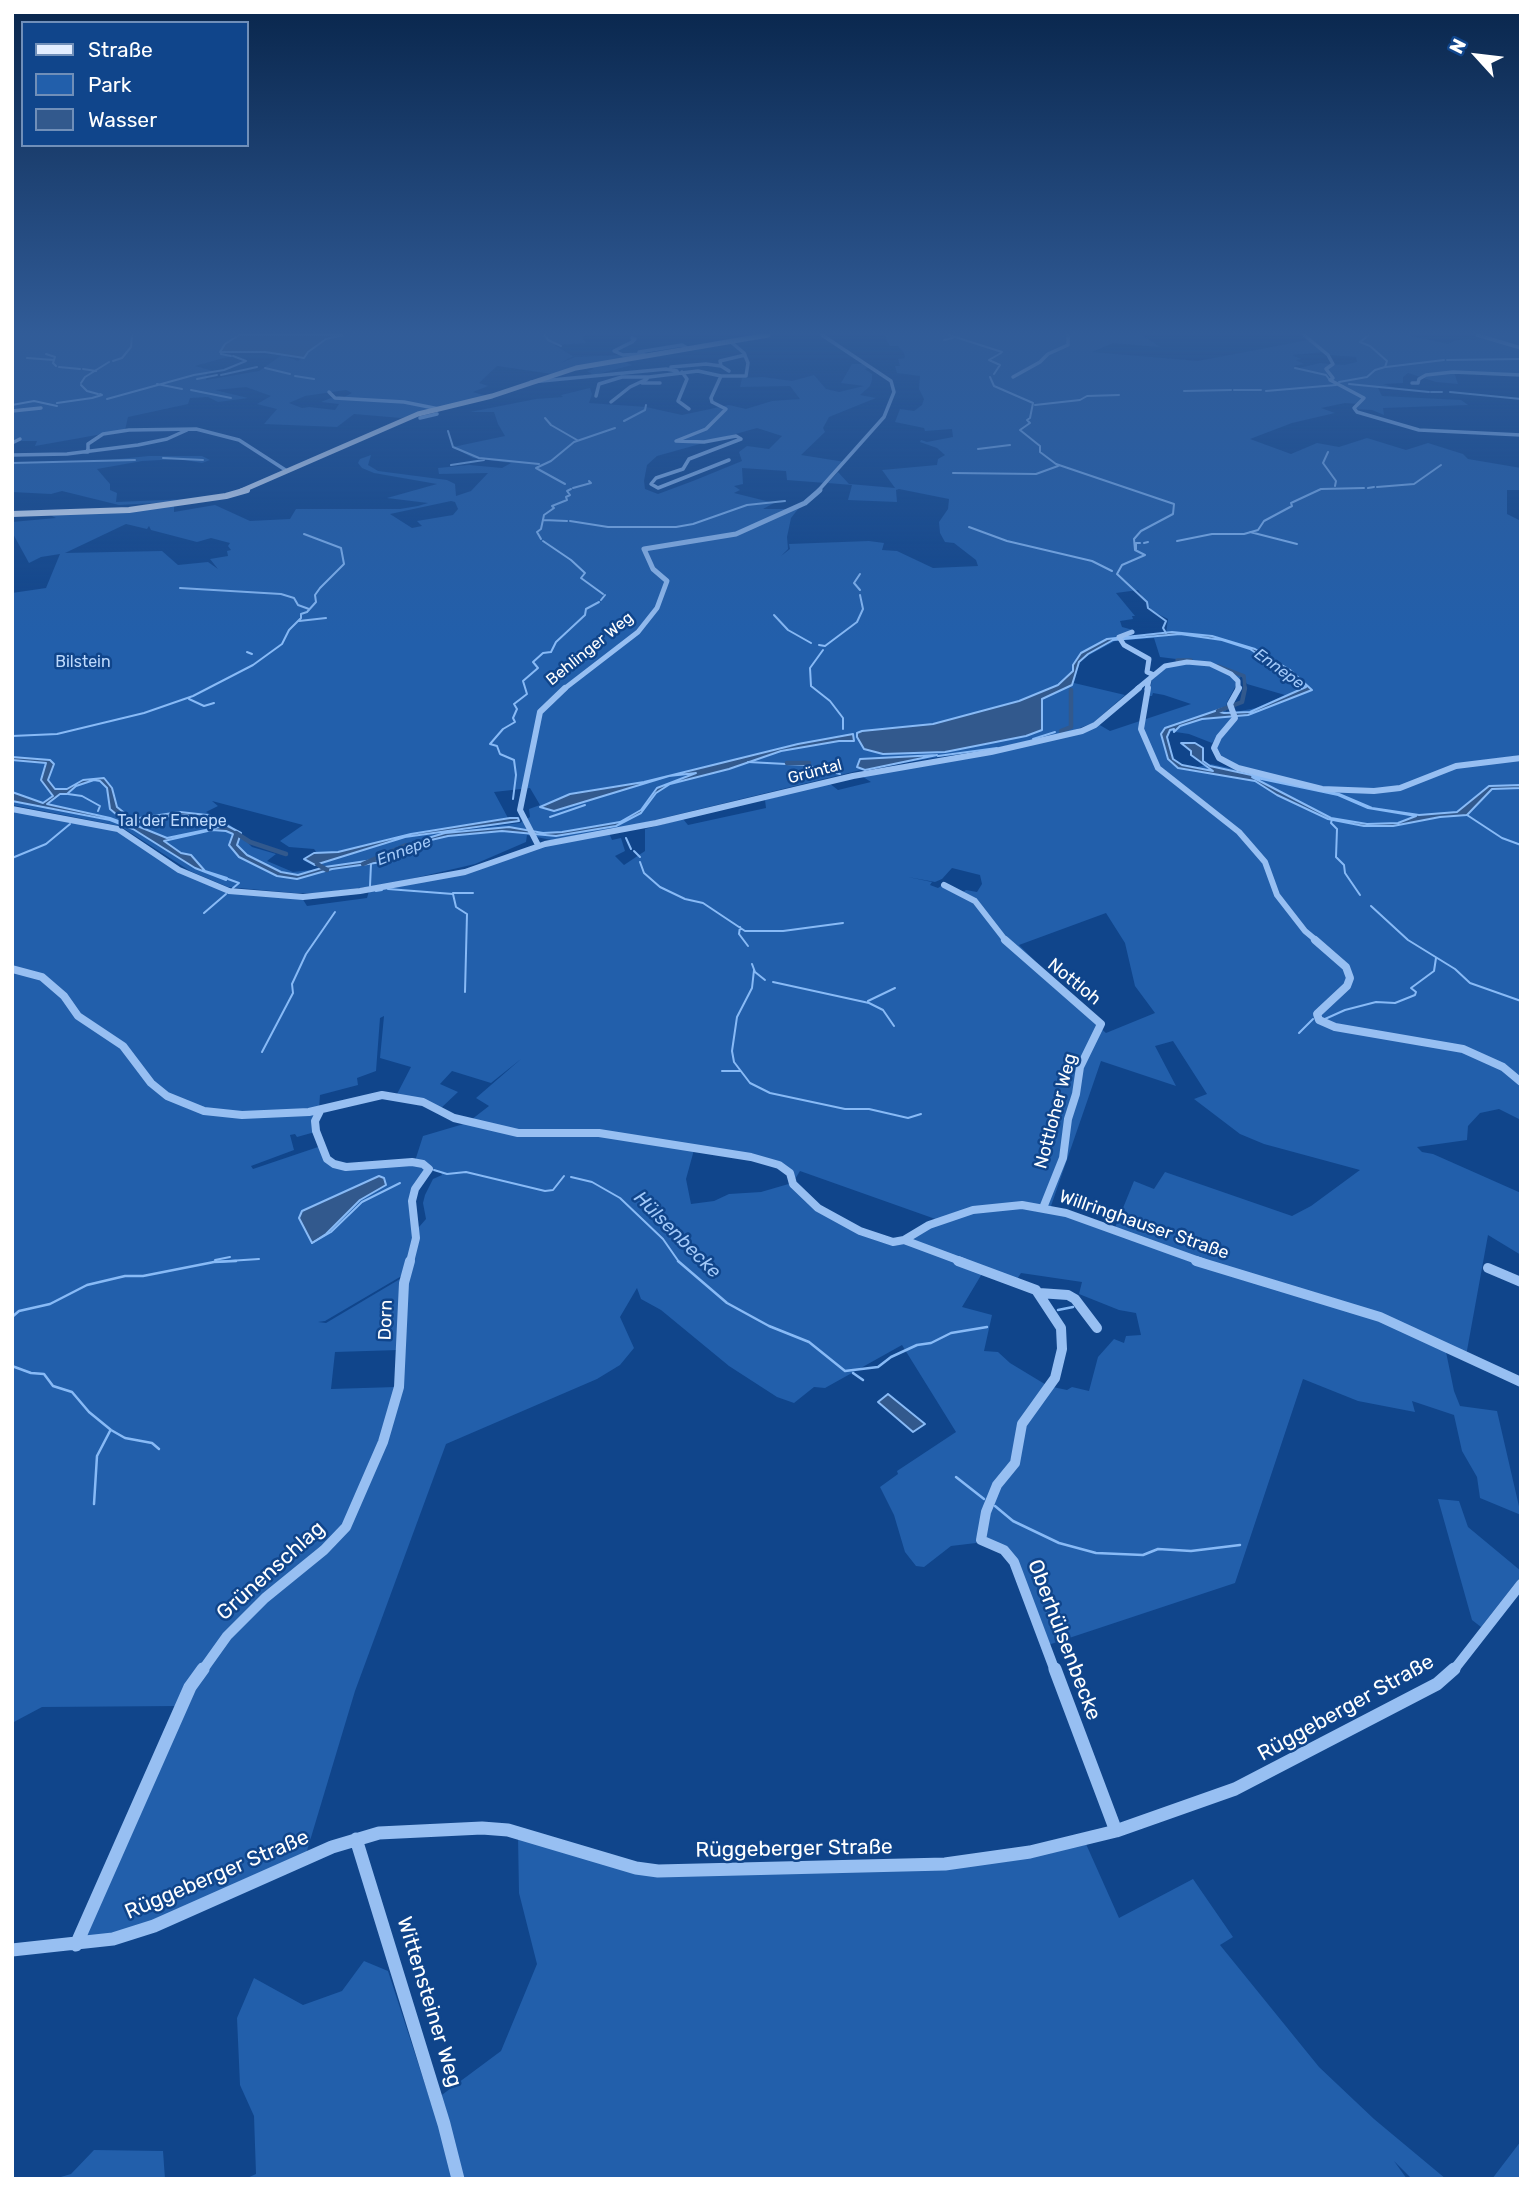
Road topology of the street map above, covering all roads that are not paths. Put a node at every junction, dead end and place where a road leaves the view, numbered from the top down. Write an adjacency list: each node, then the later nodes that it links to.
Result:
1 (97, 437): 12 (street)
2 (171, 437): 12 (street)
3 (230, 437): 15 (street)
4 (361, 437): 15 (main road)
5 (681, 437): 6 (street)
6 (729, 437)
7 (739, 437): 14 (street)
8 (867, 437): 21 (street, Behlinger Weg)
9 (20, 439): 10 (street)
10 (12, 443)
11 (67, 448): 12 (street)
12 (87, 449): 13 (street)
13 (12, 455)
14 (729, 460)
15 (287, 471): 16 (main road)
16 (12, 514)
17 (1132, 632): 18 (street)
18 (1151, 678): 19 (street); 21 (street, Grüntal); 25 (street)
19 (1521, 758)
20 (12, 809): 21 (street, Grüntal)
21 (538, 845)
22 (944, 885): 24 (street, Nottloh)
23 (12, 969): 26 (street)
24 (1101, 1024): 27 (street, Nottloher Weg)
25 (1521, 1082)
26 (320, 1111): 28 (street); 33 (street, Dorn)
27 (1043, 1208): 28 (street, Willringhauser Straße); 34 (street, Willringhauser Straße)
28 (904, 1240): 31 (street)
29 (1488, 1268): 30 (street)
30 (1521, 1282)
31 (1040, 1293): 32 (street); 36 (street, Oberhülsenbecke)
32 (1097, 1328)
33 (401, 1368): 38 (street, Grünenschlag)
34 (1521, 1382)
35 (1521, 1584): 36 (street, Rüggeberger Straße)
36 (1116, 1831): 37 (street, Rüggeberger Straße)
37 (356, 1839): 38 (street, Rüggeberger Straße); 40 (street, Wittensteiner Weg)
38 (76, 1945): 39 (street, Rüggeberger Straße)
39 (12, 1950)
40 (458, 2179)

